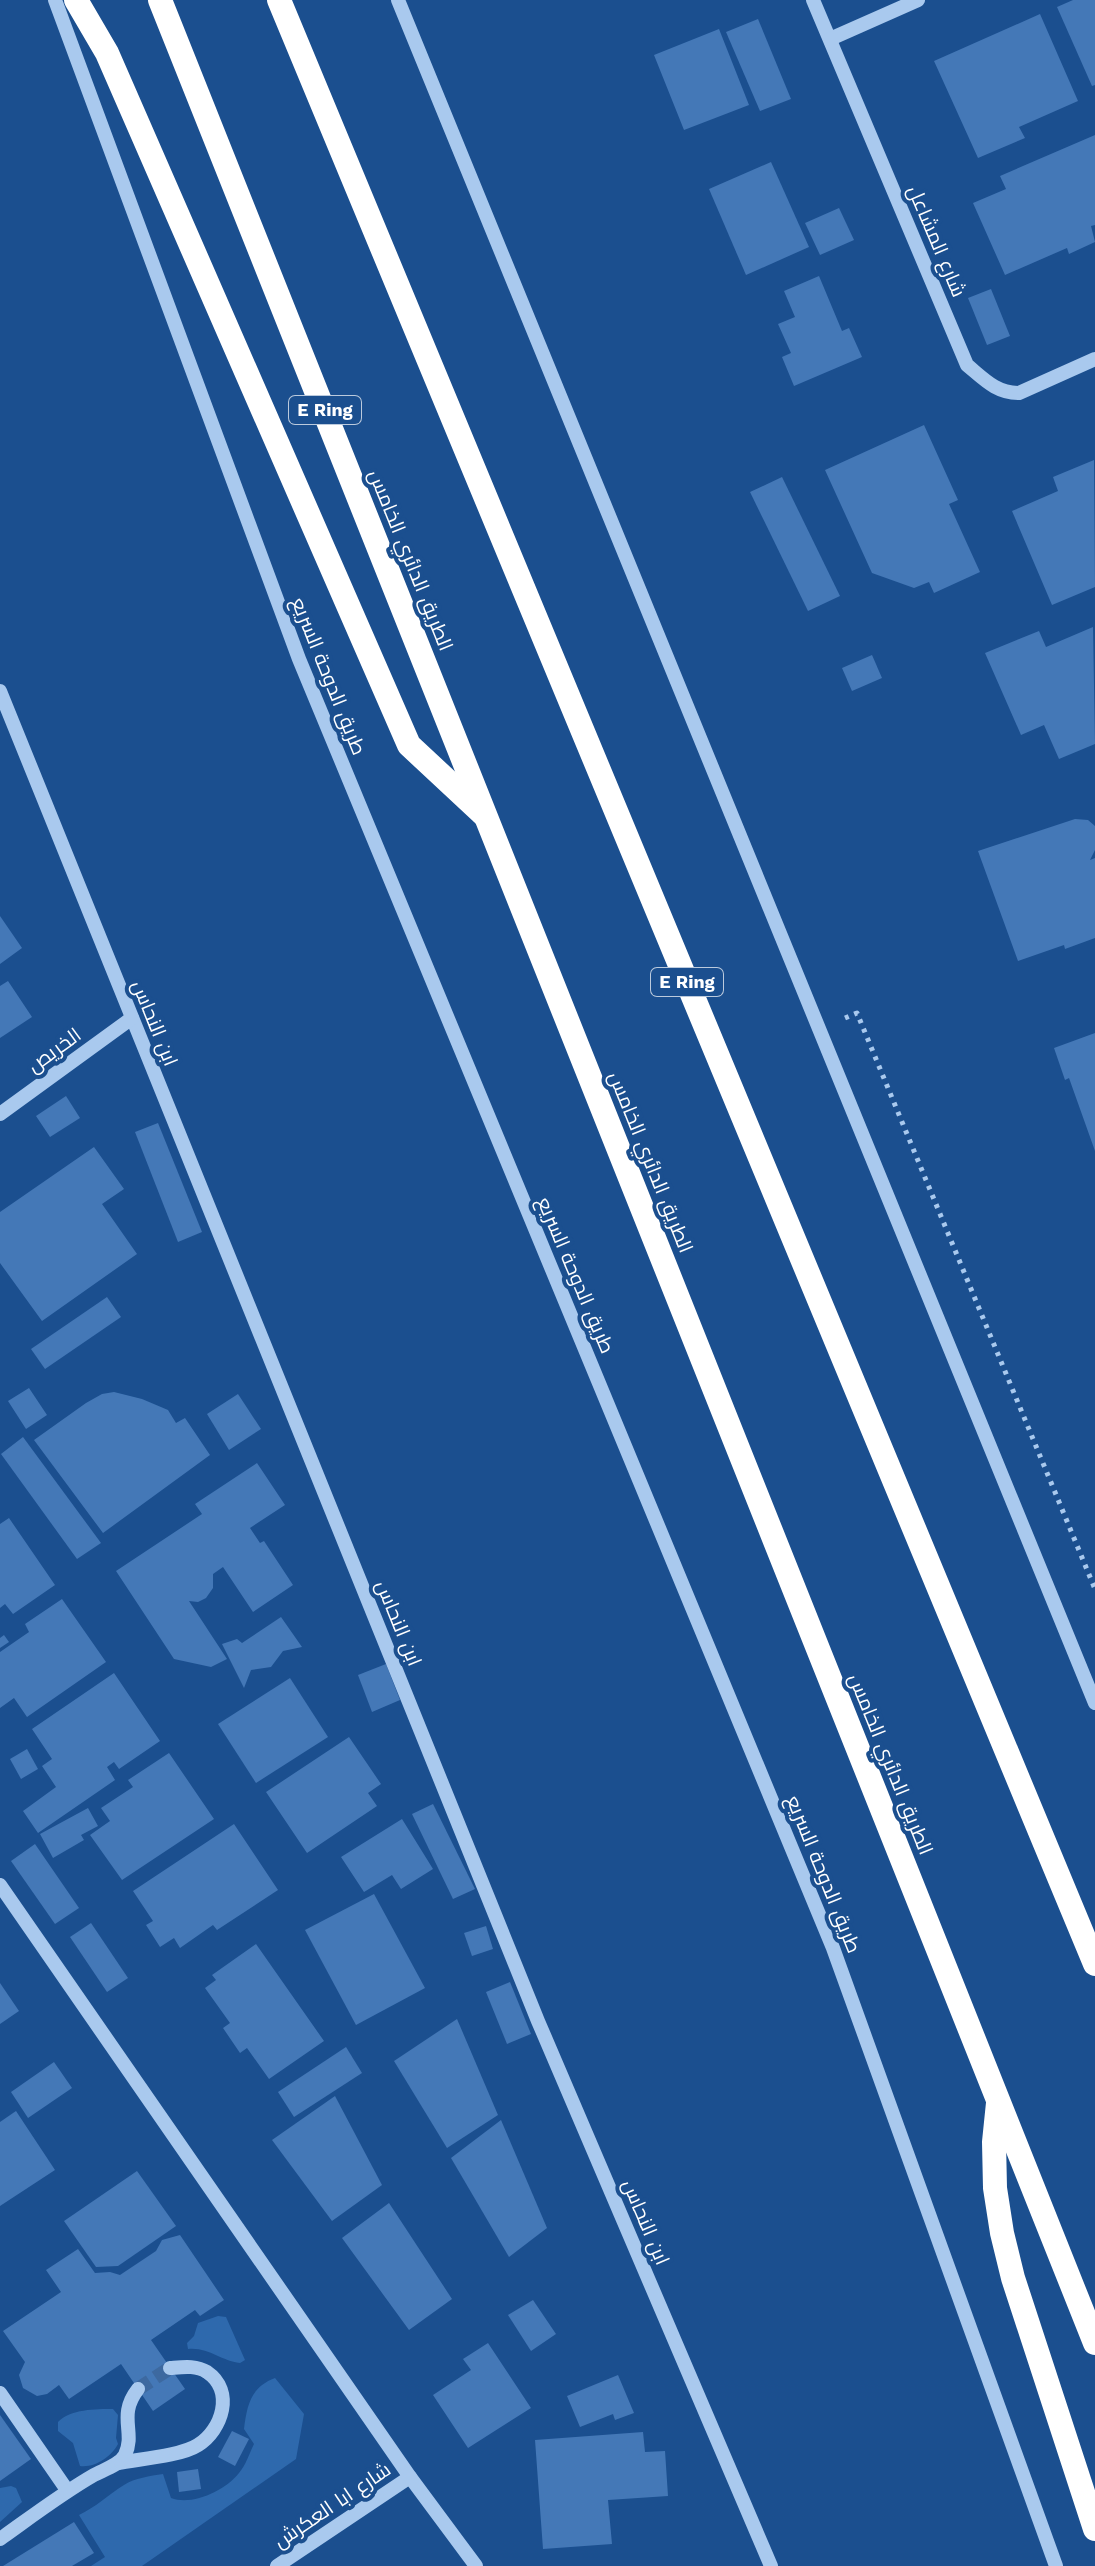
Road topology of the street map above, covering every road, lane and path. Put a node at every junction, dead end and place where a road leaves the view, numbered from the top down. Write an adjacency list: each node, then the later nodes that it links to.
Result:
1 (55, 0): 32 (street, طريق الدوحة السريع)
2 (76, 0): 11 (highway)
3 (160, 0): 11 (highway, الطريق الدائري الخامس / E Ring)
4 (279, 0): 18 (highway, E Ring)
5 (398, 0): 13 (street)
6 (813, 0): 8 (street, شارع المشاعل)
7 (918, 0): 8 (street)
8 (830, 39): 9 (street, شارع المشاعل)
9 (1095, 359)
10 (0, 691): 12 (street, ابن النحاس)
11 (489, 819): 19 (highway, الطريق الدائري الخامس / E Ring)
12 (132, 1018): 14 (street, الخريص); 31 (street, ابن النحاس)
13 (818, 1028): 15 (path); 16 (street)
14 (0, 1114)
15 (1095, 1589)
16 (1095, 1703)
17 (0, 1885): 25 (street)
18 (1095, 1964)
19 (998, 2096): 20 (highway, الطريق الدائري الخامس / E Ring); 27 (highway)
20 (1095, 2343)
21 (170, 2368): 24 (street)
22 (138, 2389): 24 (street)
23 (0, 2393): 26 (street)
24 (118, 2463): 26 (street)
25 (410, 2477): 29 (street, شارع ابا العكرش); 30 (street)
26 (67, 2490): 28 (street)
27 (1095, 2529)
28 (0, 2539)
29 (277, 2566)
30 (476, 2566)
31 (771, 2566)
32 (1056, 2566)

